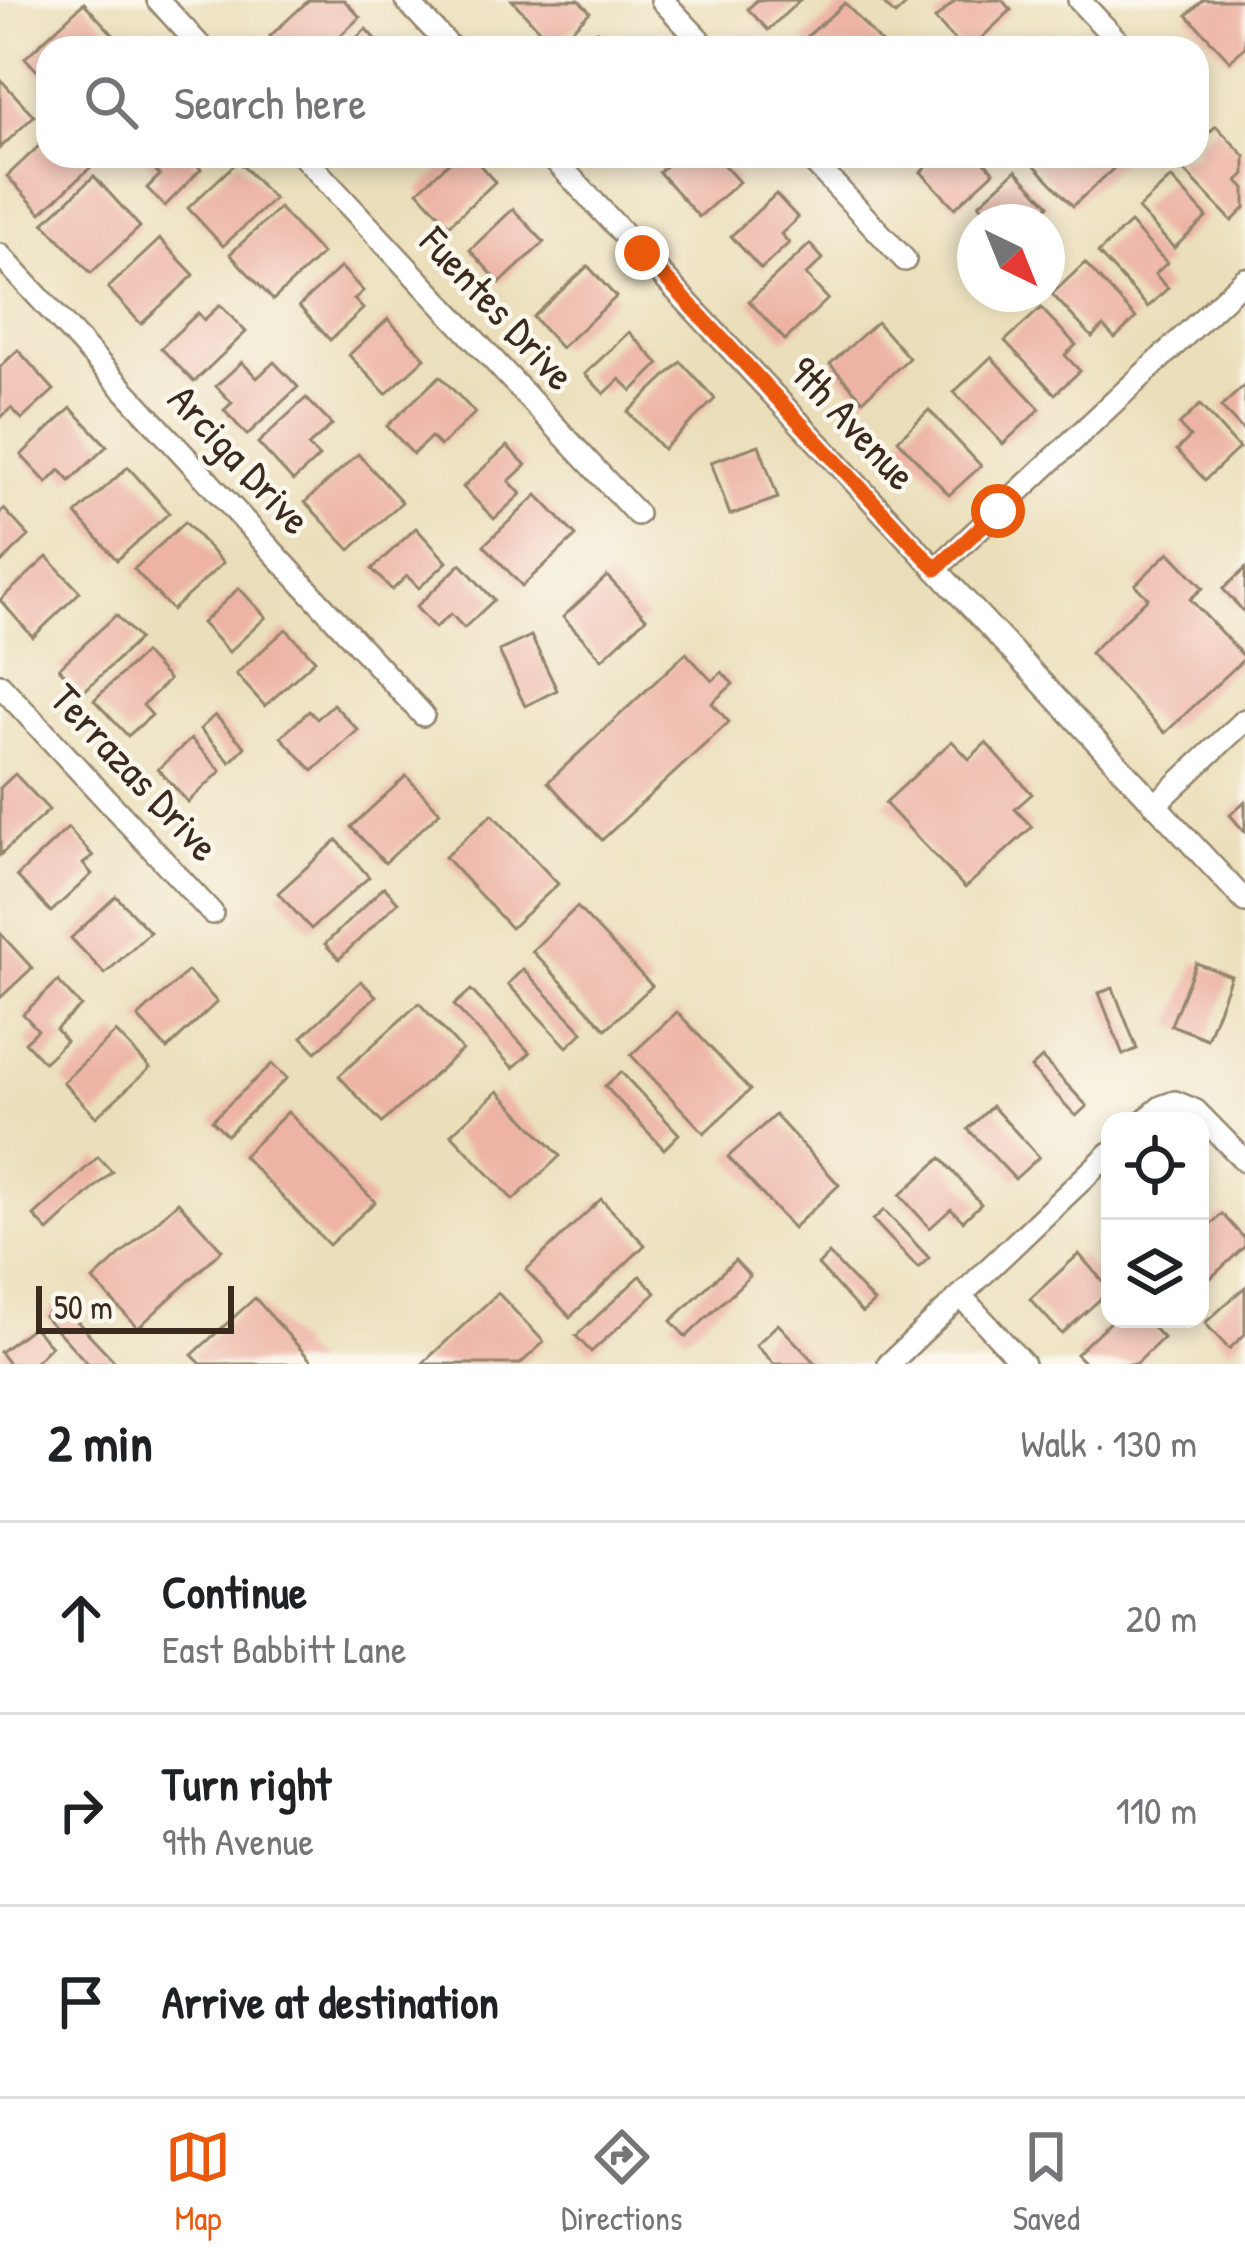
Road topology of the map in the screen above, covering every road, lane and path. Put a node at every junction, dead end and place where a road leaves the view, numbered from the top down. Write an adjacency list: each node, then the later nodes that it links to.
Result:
1 (158, 0): 5 (street)
2 (406, 0): 6 (street)
3 (662, 0): 7 (street)
4 (1079, 0): 8 (street)
5 (191, 36)
6 (440, 36)
7 (695, 36)
8 (1113, 36)
9 (314, 168): 15 (street, Fuentes Drive)
10 (562, 168): 16 (street, 9th Avenue)
11 (819, 168): 13 (street)
12 (0, 255): 18 (street, Arciga Drive)
13 (905, 260)
14 (1245, 279): 16 (street)
15 (637, 514)
16 (936, 569): 20 (street, 9th Avenue)
17 (0, 685): 22 (street, Terrazas Drive)
18 (423, 715)
19 (1245, 720): 20 (street)
20 (1156, 805): 21 (street, 9th Avenue)
21 (1245, 901)
22 (212, 913)
23 (1159, 1112): 24 (street)
24 (1197, 1112)
25 (1209, 1124): 26 (street)
26 (1245, 1160)
27 (1101, 1162): 28 (street)
28 (961, 1296): 29 (street); 30 (street)
29 (889, 1364)
30 (1023, 1364)

